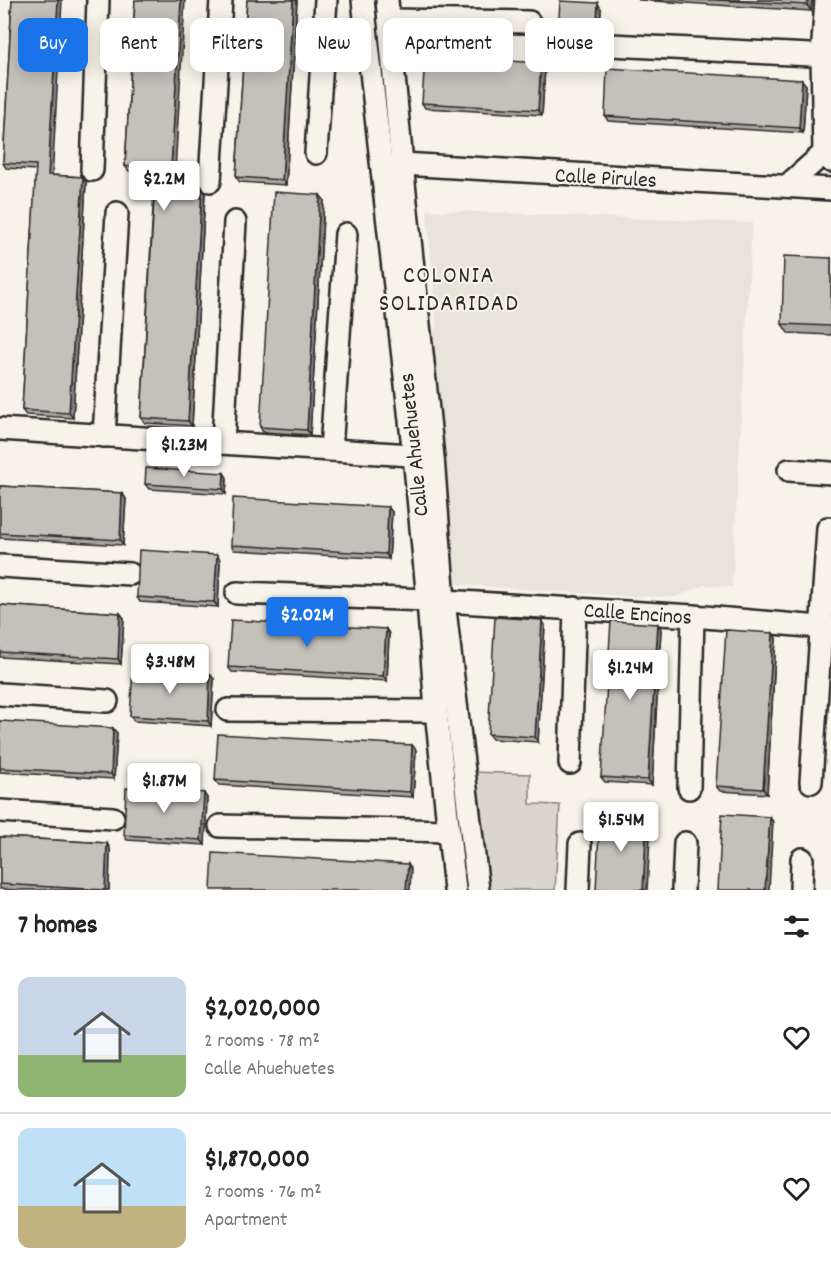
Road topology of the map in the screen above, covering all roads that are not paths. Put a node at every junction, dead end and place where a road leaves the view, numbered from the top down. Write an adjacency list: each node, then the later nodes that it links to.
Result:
1 (99, 0): 13 (street)
2 (221, 0): 14 (street)
3 (326, 0): 10 (street)
4 (363, 0): 12 (street, Calle Ahuehuetes)
5 (825, 0): 9 (street)
6 (388, 10): 7 (street); 12 (street, Calle Ahuehuetes)
7 (525, 22)
8 (614, 45): 9 (street)
9 (826, 56): 11 (street)
10 (316, 153)
11 (827, 157): 15 (street)
12 (392, 166): 15 (street, Calle Pirules); 24 (street, Calle Ahuehuetes)
13 (92, 170)
14 (210, 181)
15 (788, 186): 16 (street, Calle Pirules)
16 (831, 189)
17 (117, 213): 21 (street)
18 (235, 222): 22 (street)
19 (346, 234): 23 (street)
20 (0, 429): 21 (street)
21 (104, 436): 22 (street)
22 (223, 443): 23 (street)
23 (331, 450): 24 (street)
24 (424, 456): 31 (street, Calle Ahuehuetes)
25 (789, 471): 26 (street)
26 (831, 473)
27 (828, 528): 34 (street)
28 (0, 566): 29 (street)
29 (130, 574)
30 (237, 593): 31 (street, Calle Encinos)
31 (436, 600): 32 (street, Calle Encinos); 38 (street, Calle Ahuehuetes); 50 (street, Calle Ahuehuetes)
32 (575, 608): 33 (street, Calle Encinos); 39 (street)
33 (693, 616): 34 (street, Calle Encinos); 41 (street)
34 (825, 628): 40 (street)
35 (0, 693): 36 (street)
36 (107, 701)
37 (228, 710): 38 (street)
38 (436, 711): 45 (street, Calle Ahuehuetes)
39 (570, 763)
40 (811, 782)
41 (689, 788)
42 (0, 812): 43 (street)
43 (113, 818)
44 (220, 826): 45 (street)
45 (448, 831): 49 (street, Calle Ahuehuetes)
46 (685, 843): 52 (street)
47 (580, 844): 51 (street)
48 (802, 859): 53 (street)
49 (455, 890)
50 (478, 890)
51 (578, 890)
52 (683, 890)
53 (801, 890)

